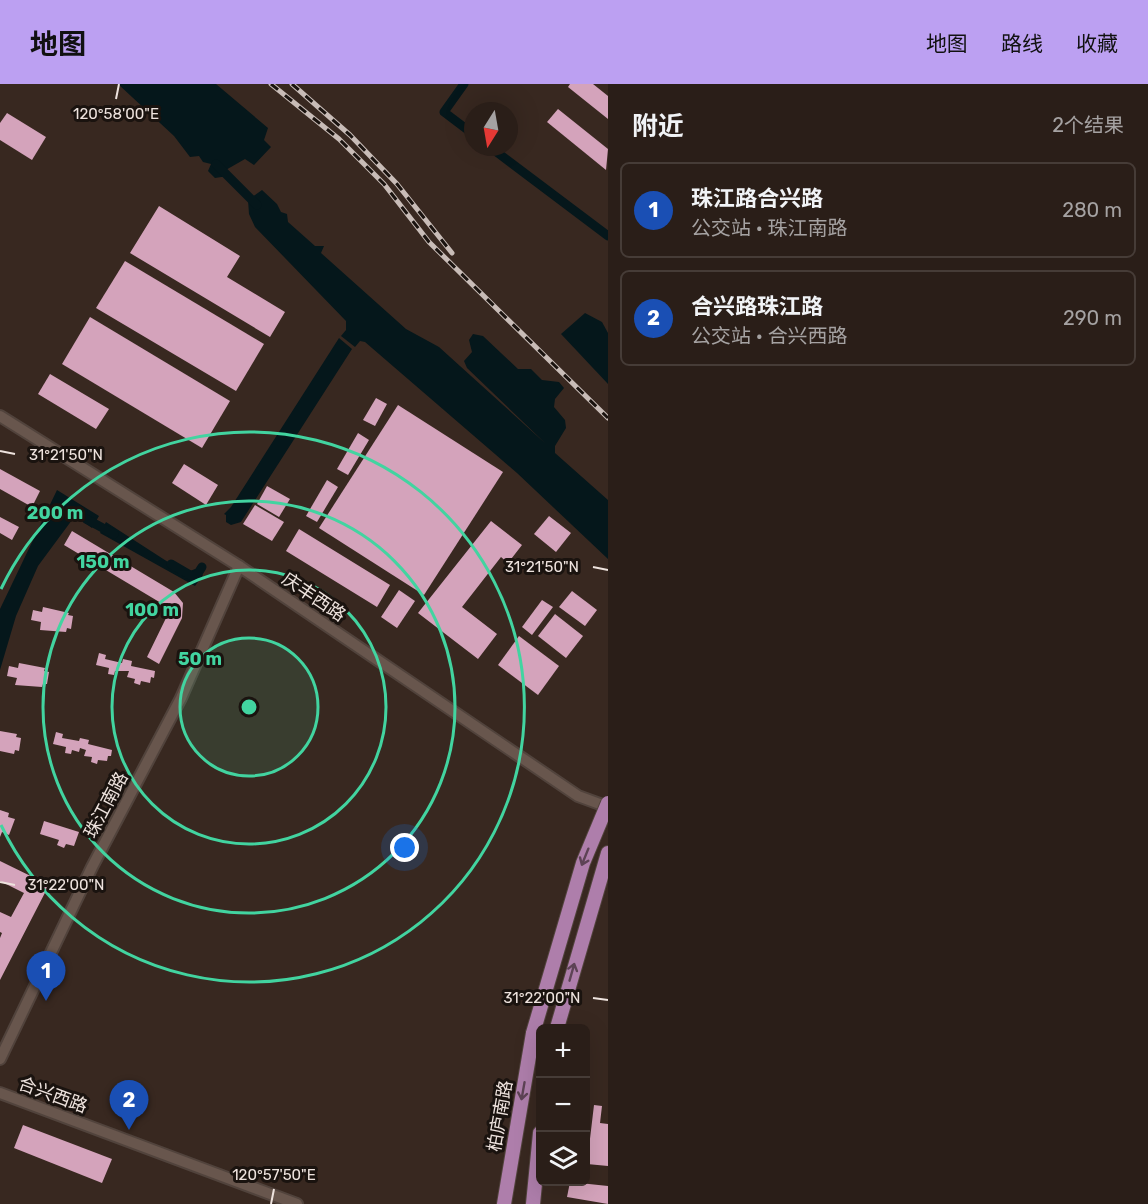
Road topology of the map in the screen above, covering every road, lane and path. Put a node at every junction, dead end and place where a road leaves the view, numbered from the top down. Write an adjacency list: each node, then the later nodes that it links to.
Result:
1 (0, 416): 2 (street, 庆丰西路)
2 (239, 566): 3 (street, 庆丰西路); 6 (street, 珠江南路)
3 (608, 805): 10 (main road, 柏庐南路, one-way to 10, bridge)
4 (608, 854): 5 (main road, one-way to 4)
5 (557, 1024)
6 (0, 1059)
7 (0, 1093): 9 (street, 合兴西路)
8 (536, 1174): 11 (main road)
9 (297, 1204)
10 (504, 1204)
11 (533, 1204)

